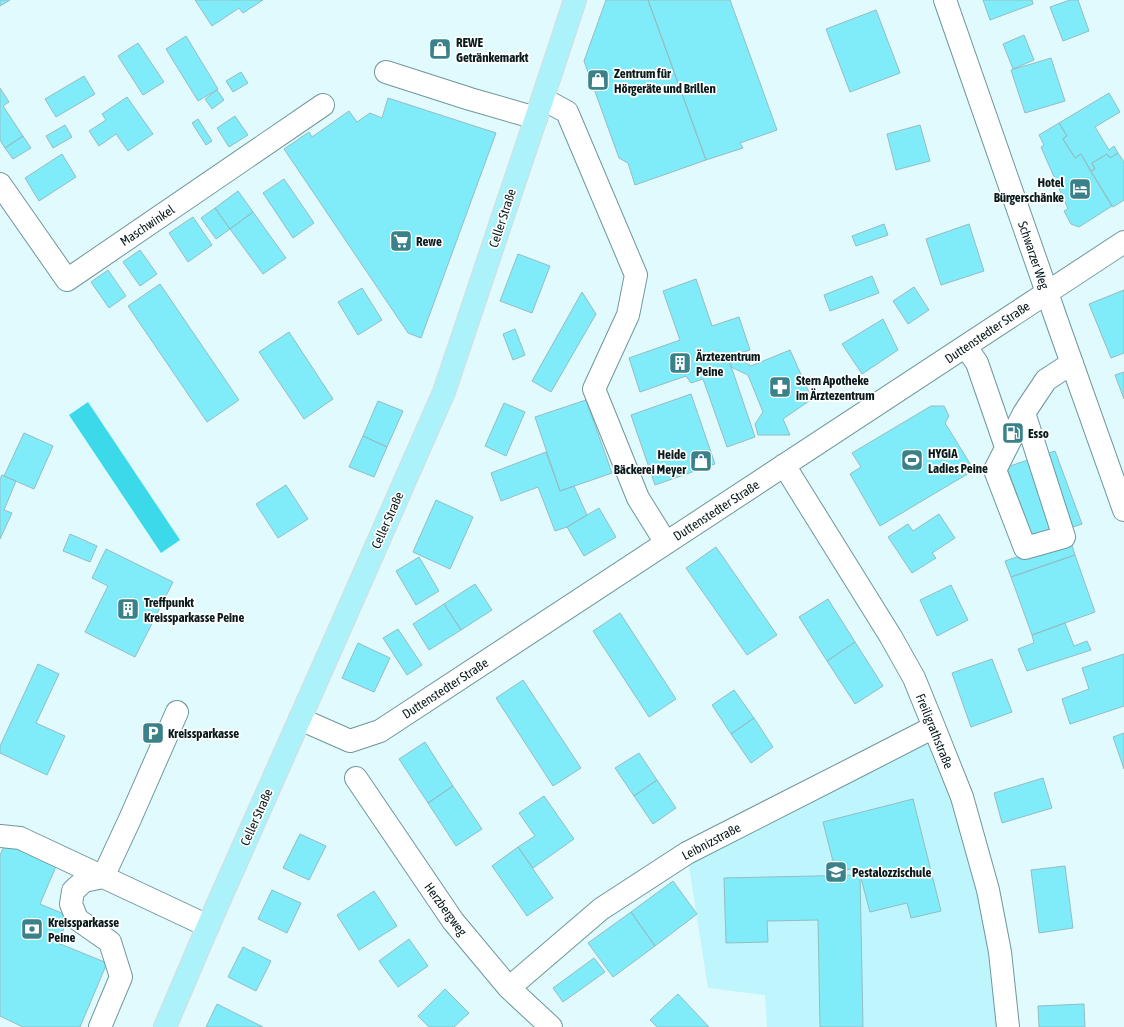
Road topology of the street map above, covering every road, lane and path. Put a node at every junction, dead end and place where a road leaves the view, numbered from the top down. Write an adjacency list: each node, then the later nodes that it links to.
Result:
1 (575, 0): 5 (main road, Celler Straße)
2 (945, 0): 8 (street, Schwarzer Weg)
3 (386, 72): 5 (street)
4 (323, 104): 6 (street, Maschwinkel)
5 (539, 109): 15 (street); 17 (main road, Celler Straße)
6 (0, 184)
7 (1124, 242): 8 (street, Duttenstedter Straße)
8 (1047, 293): 9 (street, Duttenstedter Straße); 10 (street, Schwarzer Weg)
9 (966, 347): 12 (street); 13 (street, Duttenstedter Straße)
10 (1072, 363): 11 (street); 14 (street, Schwarzer Weg)
11 (1024, 413): 12 (street); 12 (street)
12 (1006, 447)
13 (784, 465): 15 (street, Duttenstedter Straße); 18 (street, Freiligrathstraße)
14 (1124, 510)
15 (666, 543): 17 (street, Duttenstedter Straße)
16 (177, 712): 21 (street)
17 (300, 719): 22 (main road, Celler Straße)
18 (934, 727): 23 (street, Leibnizstraße); 27 (street, Freiligrathstraße)
19 (356, 778): 23 (street, Herzbergweg)
20 (0, 836): 21 (street)
21 (103, 877): 22 (street); 24 (street)
22 (208, 926): 25 (main road, Celler Straße)
23 (509, 988): 26 (street, Herzbergweg)
24 (100, 1027)
25 (165, 1027)
26 (551, 1027)
27 (1008, 1027)

